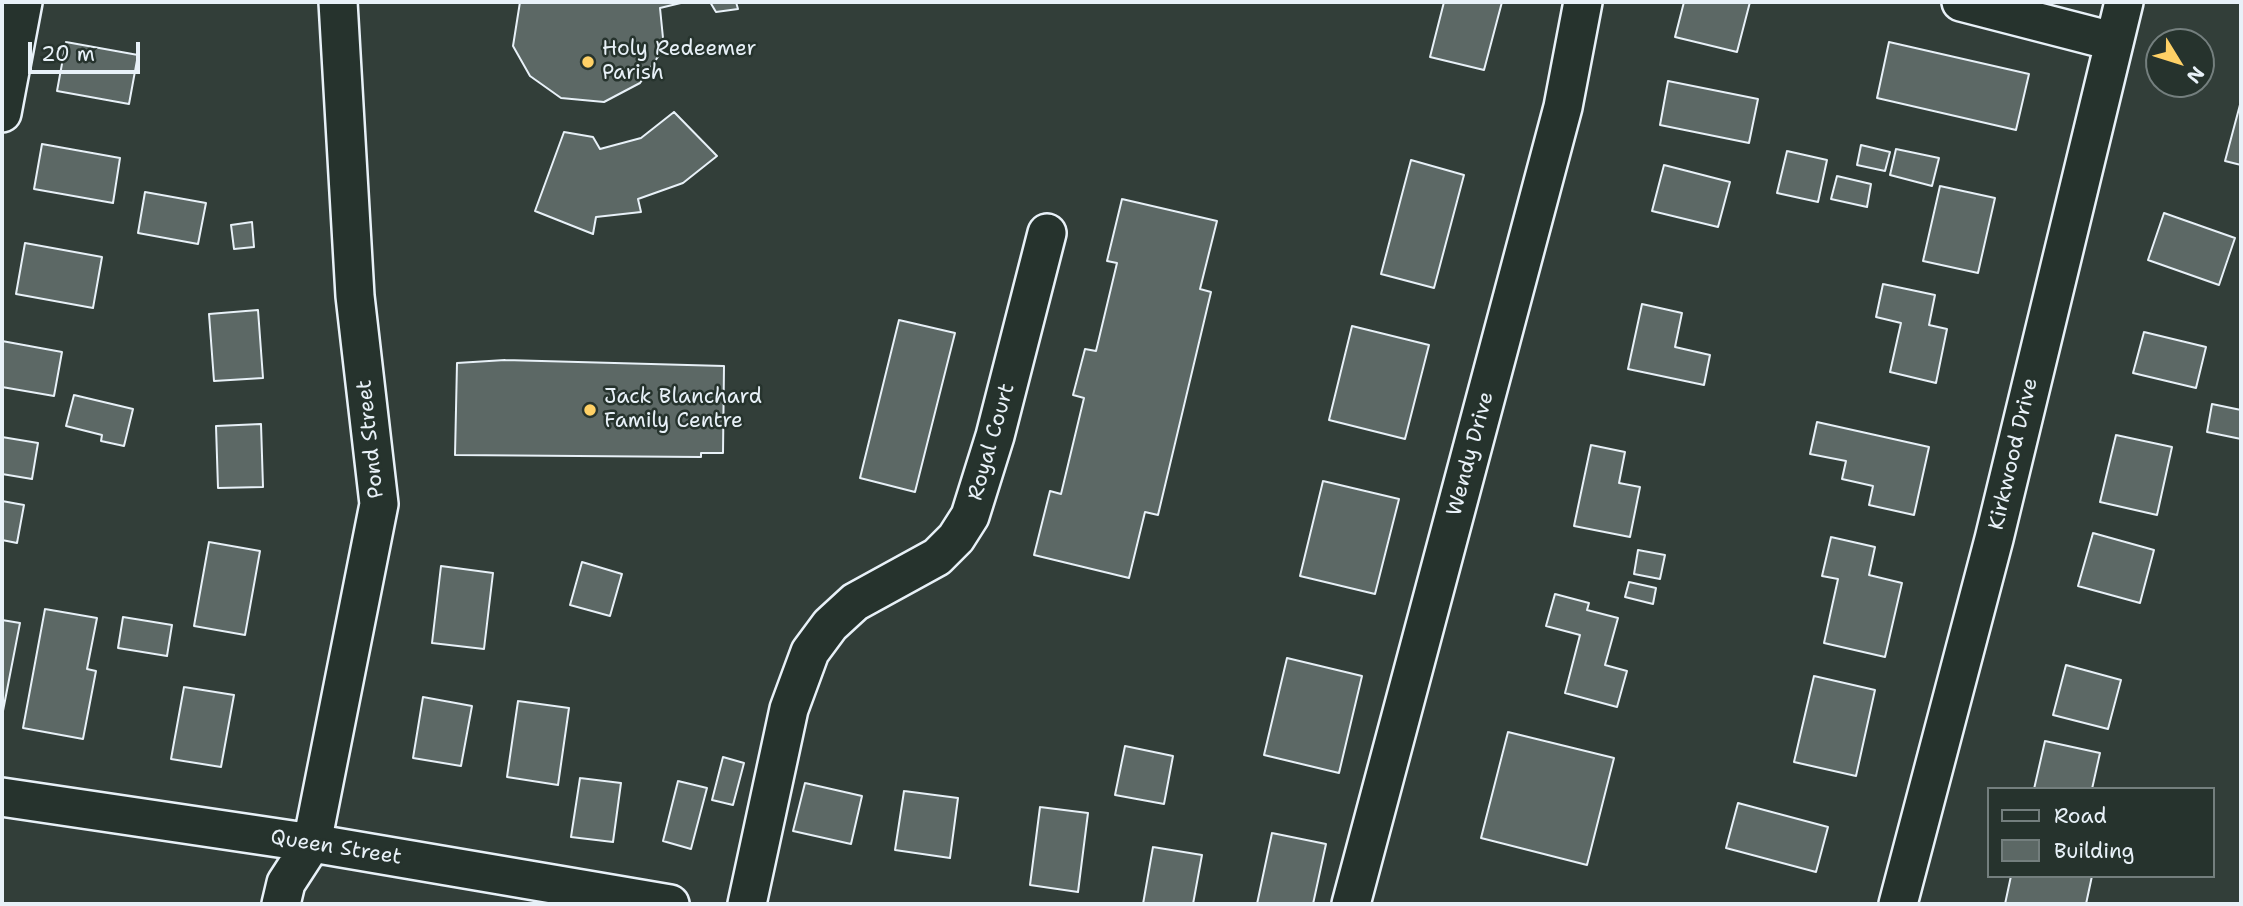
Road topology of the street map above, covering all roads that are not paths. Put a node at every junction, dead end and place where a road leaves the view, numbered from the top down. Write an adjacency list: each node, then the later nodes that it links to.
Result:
1 (23, 2): 7 (street)
2 (338, 2): 10 (street, Pond Street)
3 (1583, 2): 14 (street, Wendy Drive)
4 (1961, 2): 6 (street)
5 (2124, 2): 6 (street, Kirkwood Drive)
6 (2112, 41): 15 (street, Kirkwood Drive)
7 (2, 113)
8 (1047, 233): 13 (street, Royal Court)
9 (2, 797): 10 (street, Queen Street)
10 (312, 843): 11 (street, Pond Street); 12 (street, Queen Street)
11 (281, 904)
12 (670, 904)
13 (747, 904)
14 (1351, 904)
15 (1898, 904)

